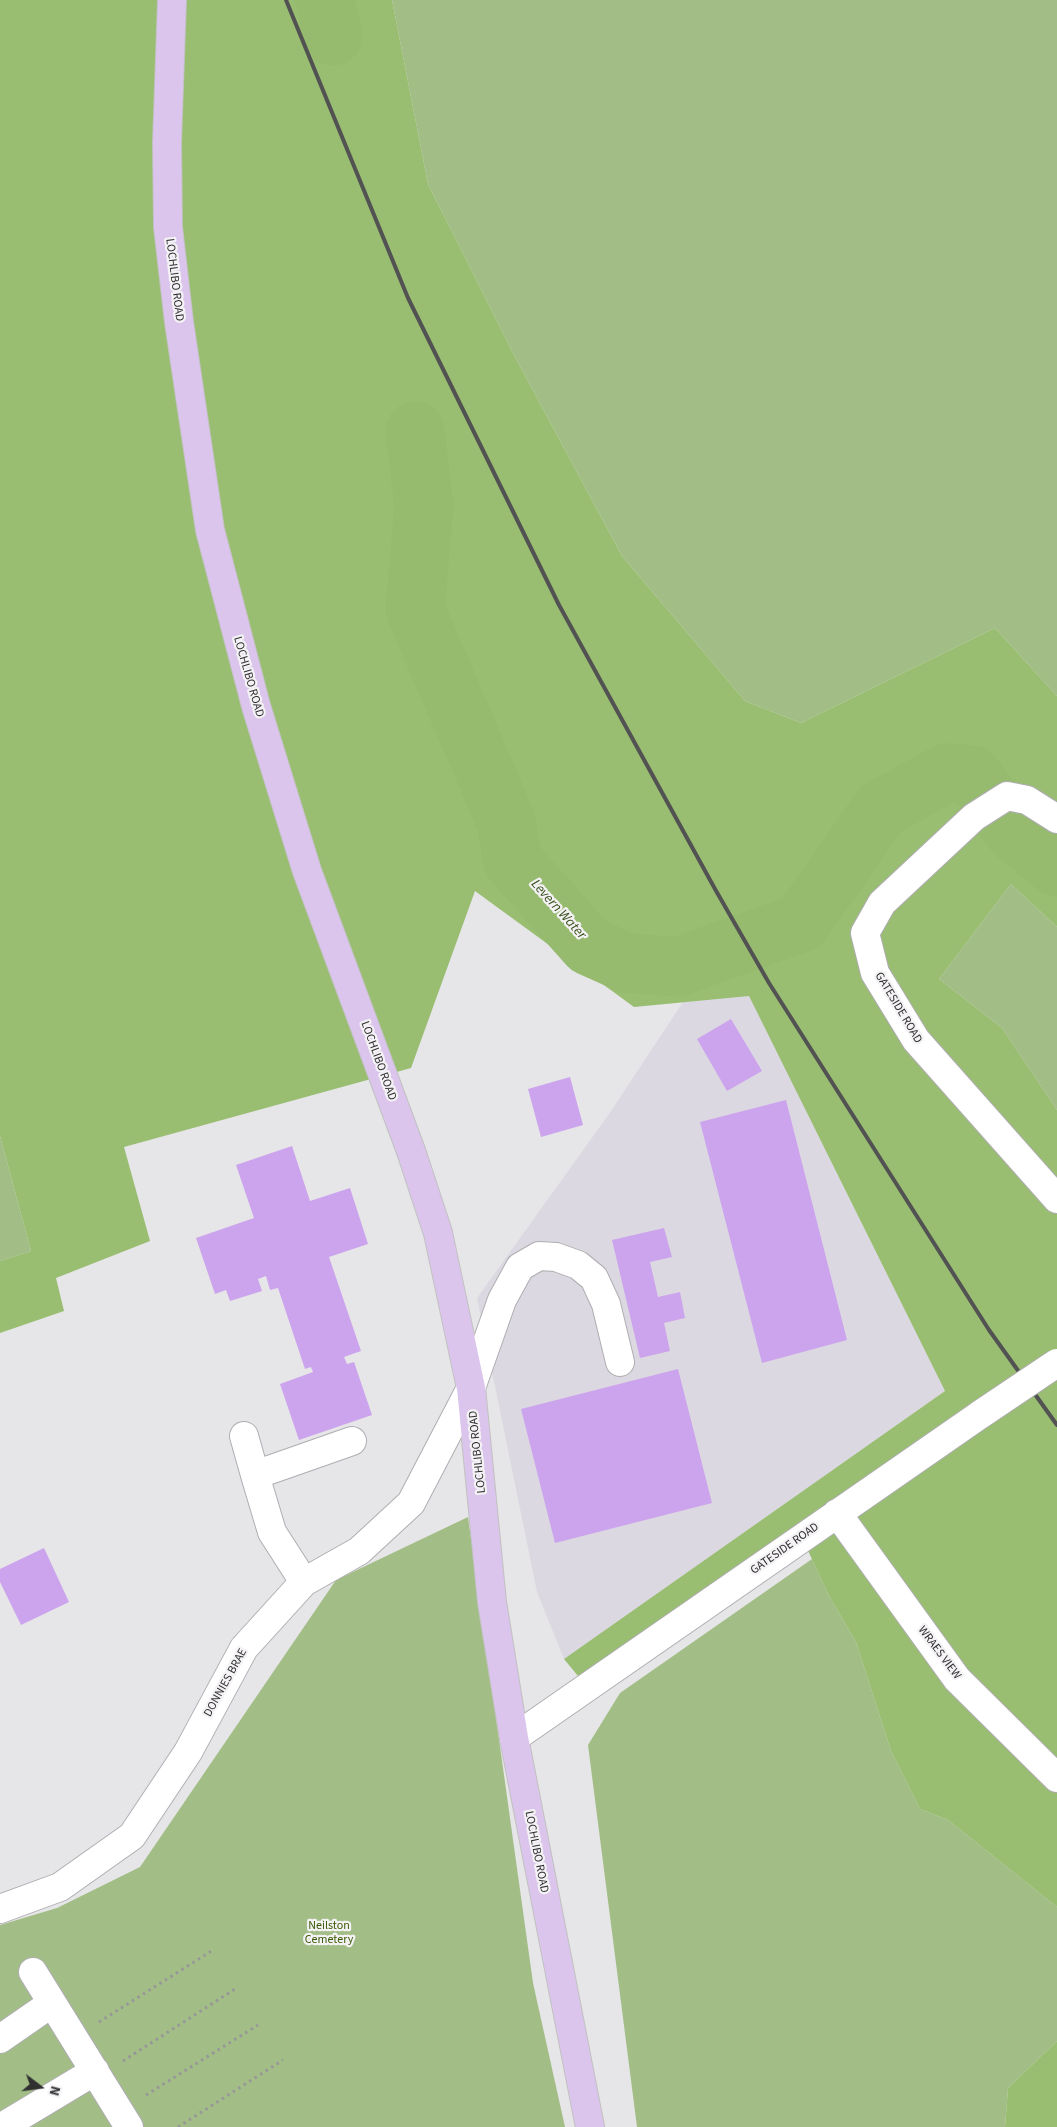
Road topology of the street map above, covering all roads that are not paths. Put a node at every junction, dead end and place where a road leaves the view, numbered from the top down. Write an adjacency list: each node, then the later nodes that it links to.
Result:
1 (172, 0): 6 (main road, LOCHLIBO ROAD)
2 (1057, 819): 3 (street, GATESIDE ROAD)
3 (1057, 1199)
4 (620, 1362): 6 (street, DONNIES BRAE)
5 (1057, 1363): 10 (street, GATESIDE ROAD, bridge)
6 (472, 1388): 11 (street, DONNIES BRAE); 12 (main road, LOCHLIBO ROAD)
7 (244, 1436): 9 (street)
8 (352, 1441): 9 (street)
9 (255, 1475): 11 (street)
10 (837, 1513): 12 (street, GATESIDE ROAD); 13 (street, WRAES VIEW)
11 (304, 1582): 14 (street, DONNIES BRAE)
12 (514, 1738): 21 (main road, LOCHLIBO ROAD)
13 (1057, 1778)
14 (0, 1909)
15 (33, 1972): 16 (street)
16 (52, 2003): 17 (street); 18 (street)
17 (0, 2039)
18 (97, 2074): 19 (street); 20 (street)
19 (124, 2120)
20 (2, 2127)
21 (590, 2127)

